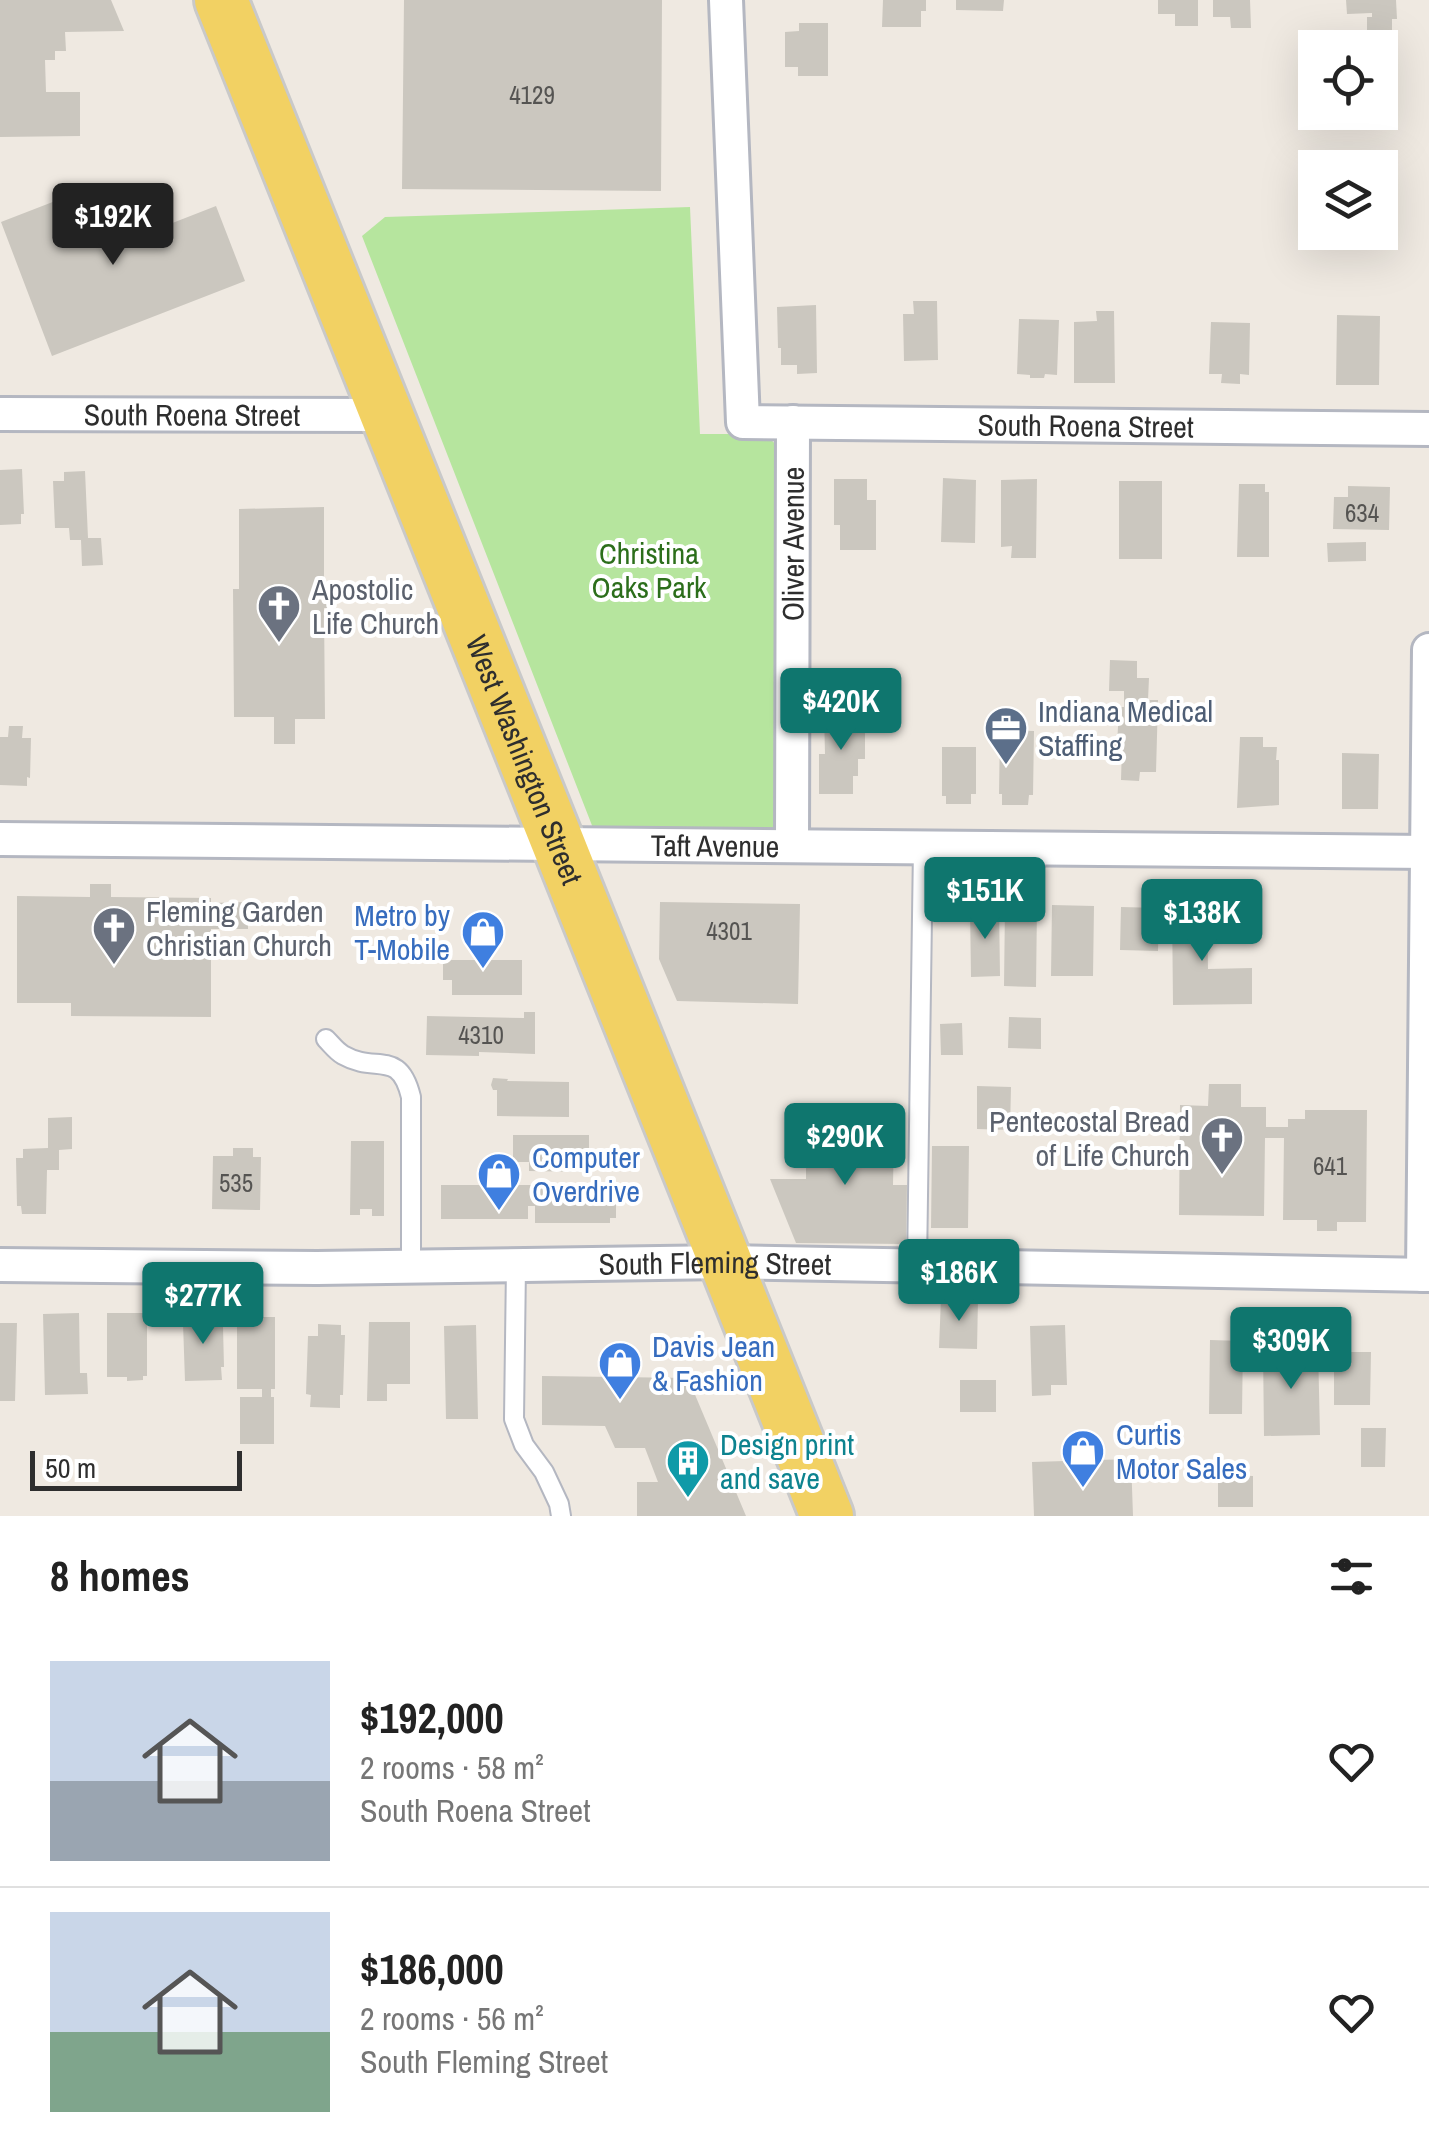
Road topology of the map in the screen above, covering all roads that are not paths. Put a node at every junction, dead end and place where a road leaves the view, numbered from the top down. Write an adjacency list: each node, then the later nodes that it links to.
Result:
1 (221, 0): 4 (main road, West Washington Street)
2 (726, 0): 5 (street, South Roena Street)
3 (0, 414): 4 (street, South Roena Street)
4 (387, 415): 9 (main road, West Washington Street)
5 (793, 422): 6 (street, South Roena Street); 10 (street, Oliver Avenue)
6 (1429, 428)
7 (1429, 650): 12 (street)
8 (0, 840): 9 (street, Taft Avenue)
9 (558, 844): 10 (street, Taft Avenue); 14 (main road, West Washington Street)
10 (792, 846): 11 (street, Taft Avenue)
11 (922, 847): 12 (street, Taft Avenue); 17 (lane)
12 (1428, 852): 19 (street)
13 (326, 1038): 18 (lane)
14 (726, 1262): 16 (street, South Fleming Street); 17 (street, South Fleming Street); 21 (main road, West Washington Street)
15 (0, 1265): 18 (street, South Fleming Street)
16 (516, 1265): 18 (street, South Fleming Street); 20 (lane)
17 (917, 1266): 19 (street, South Fleming Street)
18 (411, 1267)
19 (1426, 1276)
20 (561, 1516)
21 (828, 1516)

